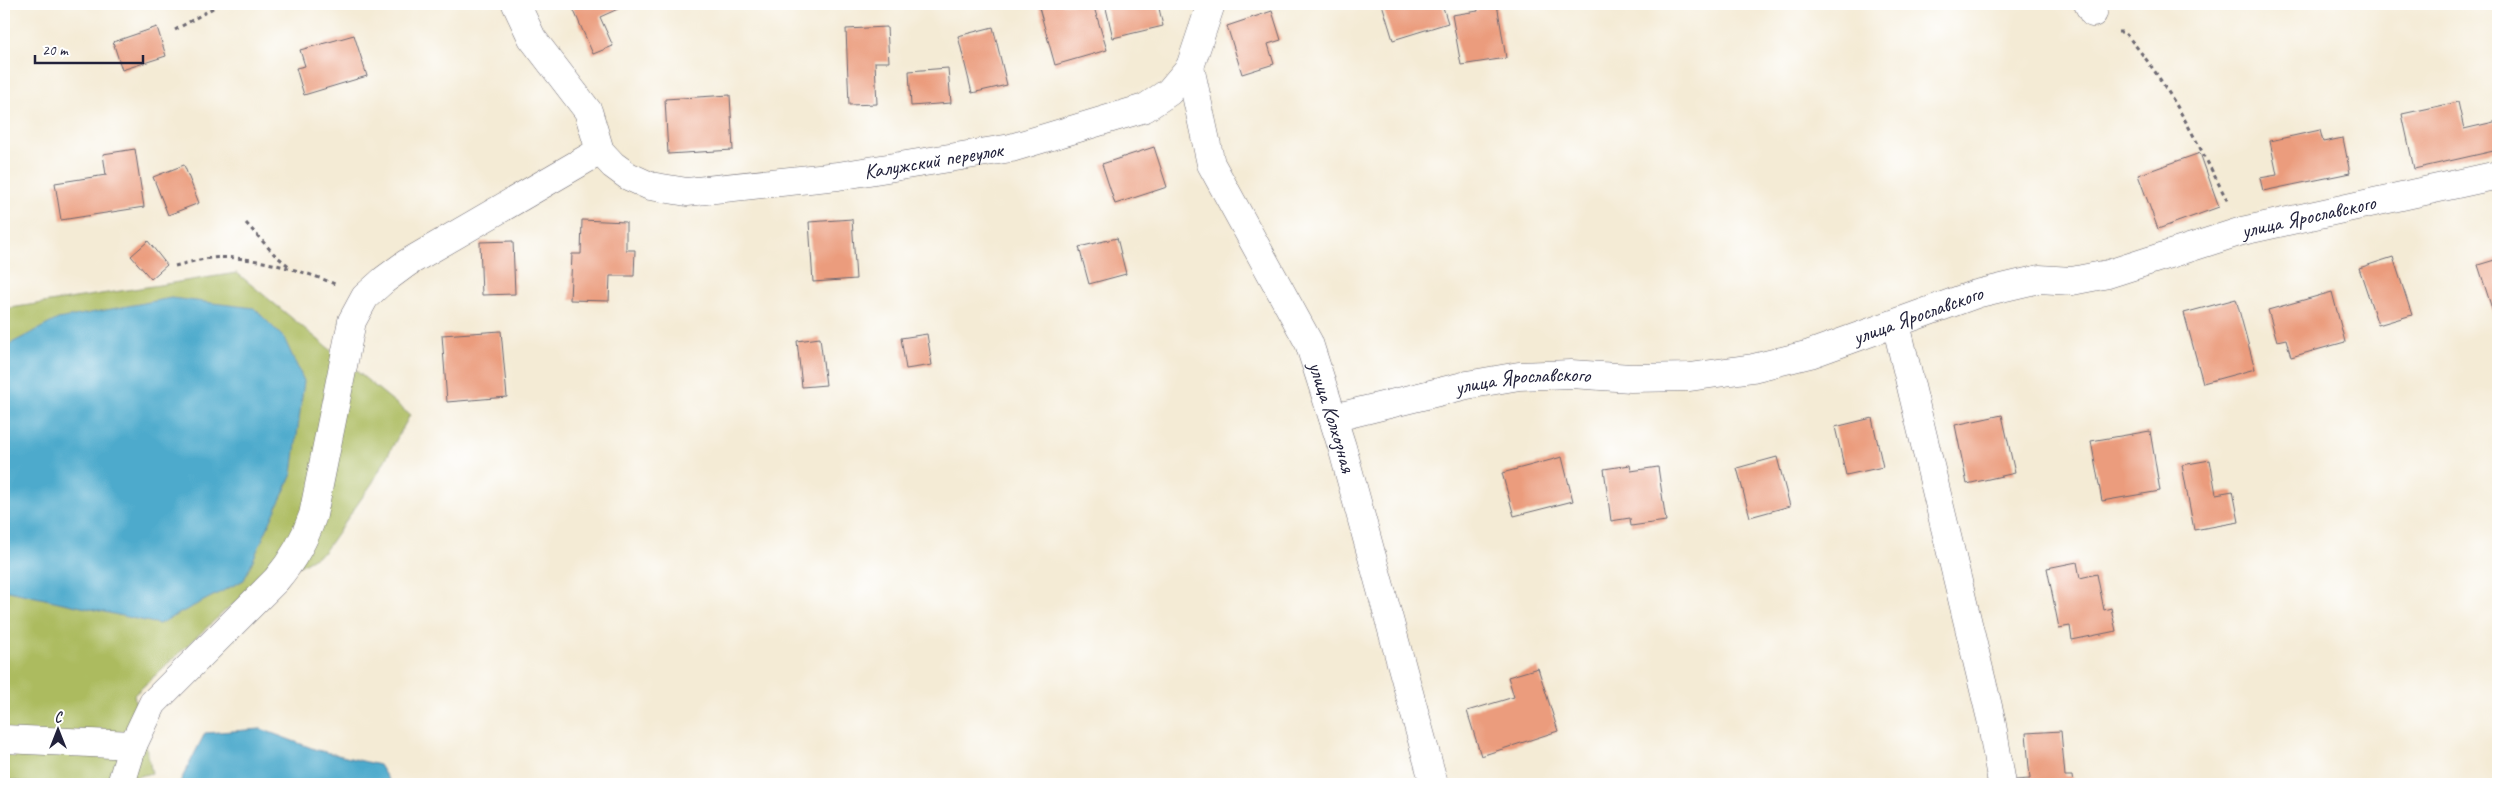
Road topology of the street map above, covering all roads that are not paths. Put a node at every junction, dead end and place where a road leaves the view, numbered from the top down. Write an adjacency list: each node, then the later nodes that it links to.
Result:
1 (516, 4): 4 (street)
2 (1211, 4): 3 (street, Калужский переулок)
3 (1190, 67): 4 (street, Калужский переулок); 7 (street, улица Колхозная)
4 (600, 151): 9 (street)
5 (2498, 175): 6 (street, улица Ярославского)
6 (1896, 324): 7 (street, улица Ярославского); 12 (street)
7 (1333, 418): 11 (street, улица Колхозная)
8 (4, 739): 9 (street)
9 (133, 745): 10 (street)
10 (121, 784)
11 (1434, 784)
12 (2002, 784)

